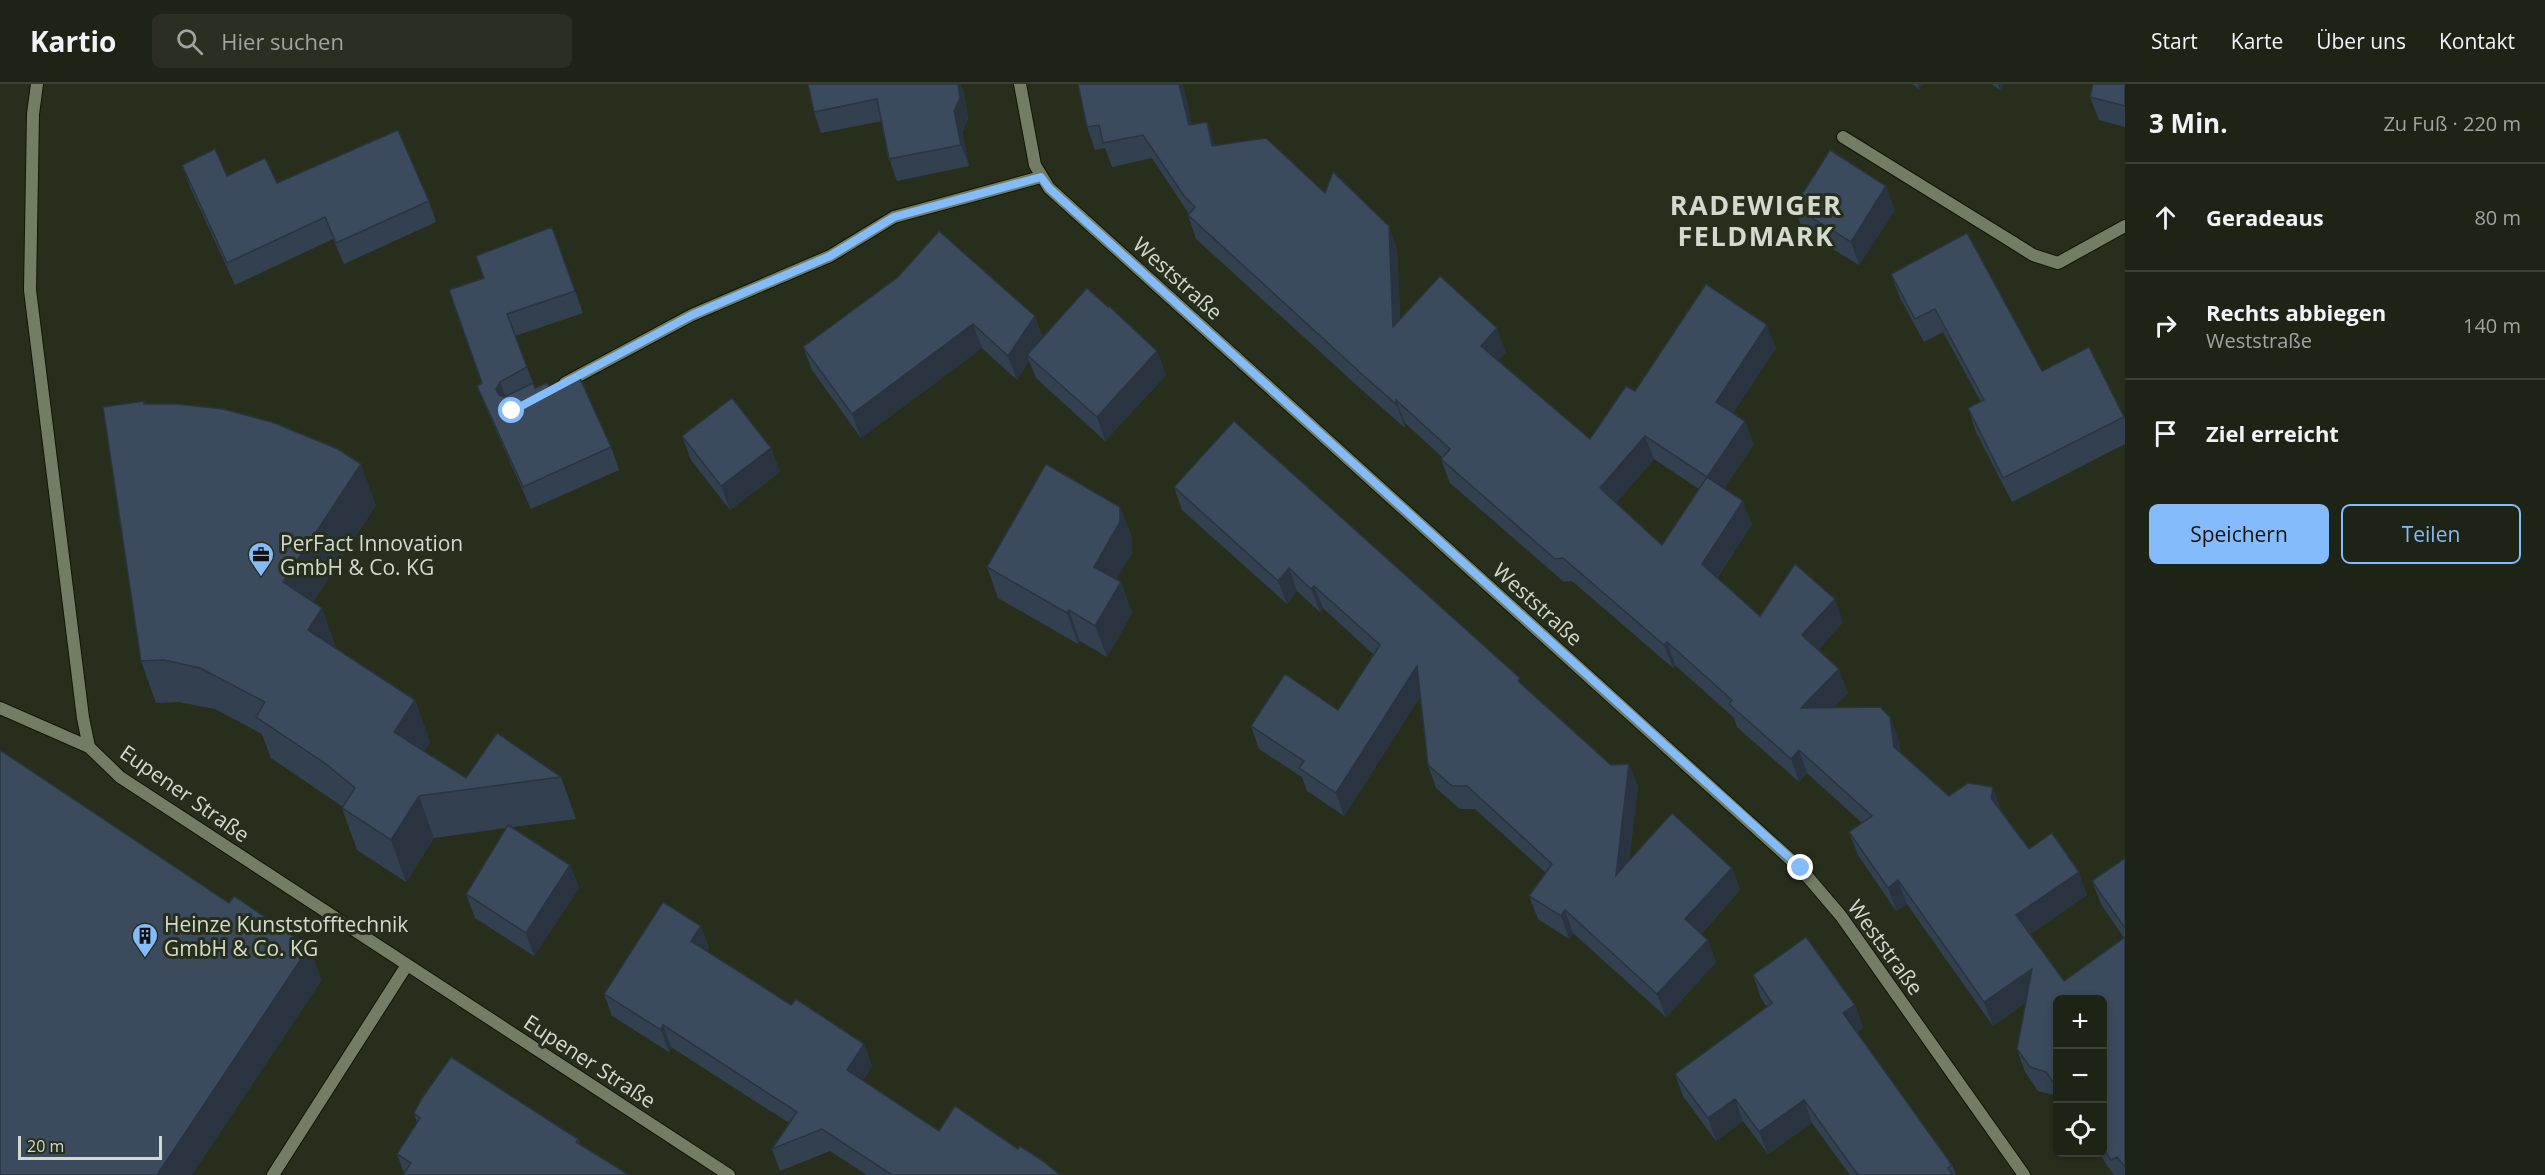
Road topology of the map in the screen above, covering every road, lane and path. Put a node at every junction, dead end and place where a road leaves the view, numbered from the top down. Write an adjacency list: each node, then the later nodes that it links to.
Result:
1 (37, 84): 8 (street, Eupener Straße)
2 (1020, 84): 4 (street, Weststraße)
3 (1843, 137): 5 (street)
4 (1041, 177): 6 (street); 12 (street, Weststraße)
5 (2125, 226)
6 (555, 388)
7 (0, 708): 8 (street)
8 (90, 747): 9 (street, Eupener Straße)
9 (407, 965): 10 (street); 11 (street, Eupener Straße)
10 (273, 1175)
11 (729, 1175)
12 (2024, 1175)

